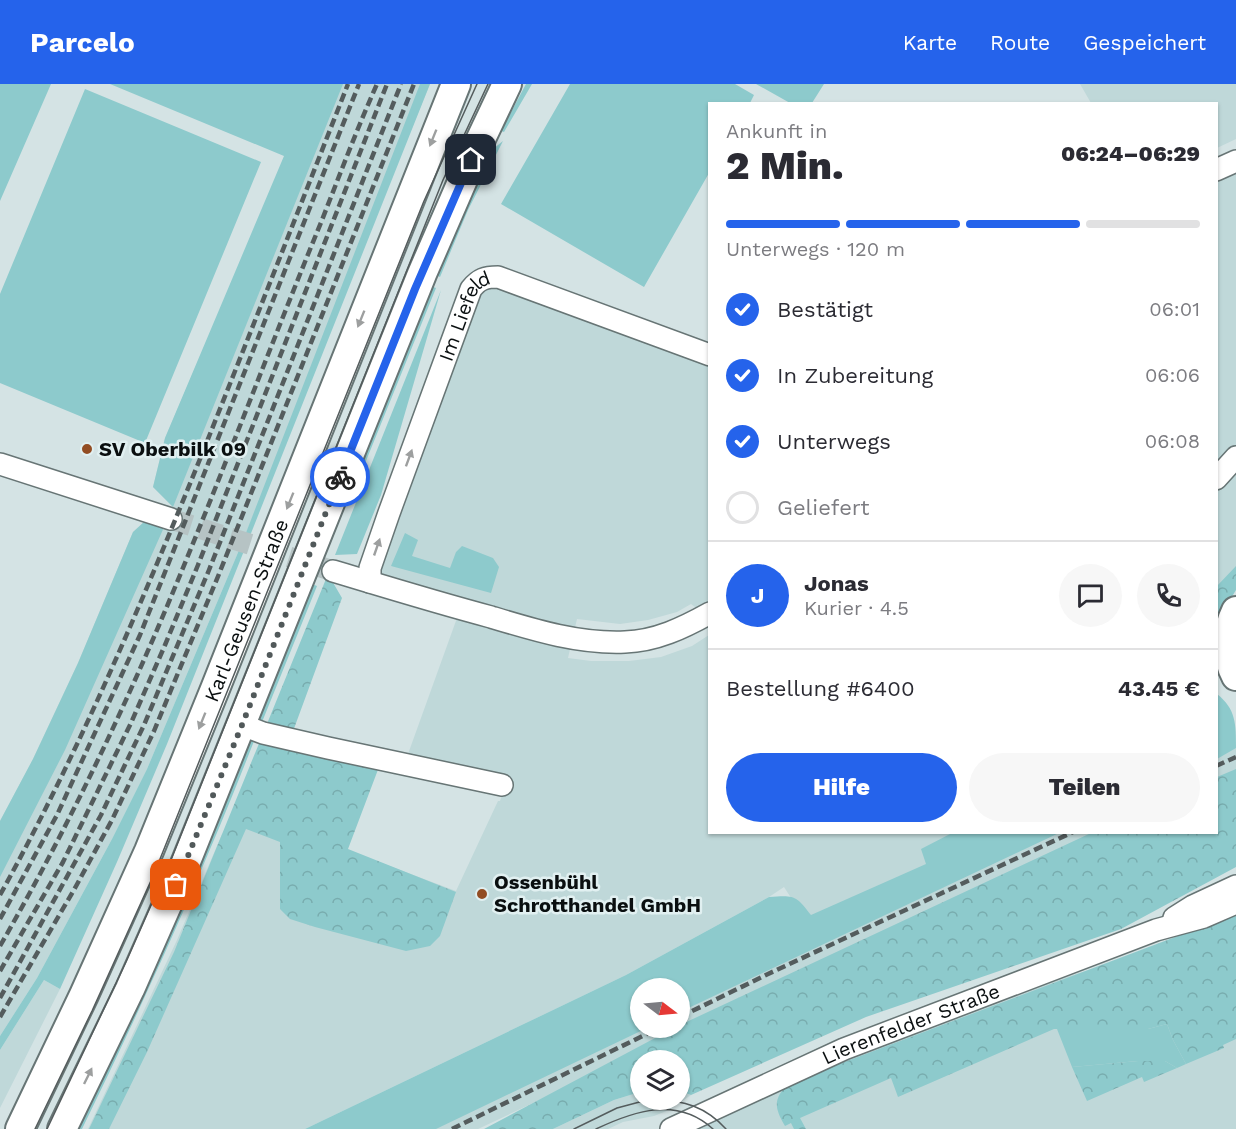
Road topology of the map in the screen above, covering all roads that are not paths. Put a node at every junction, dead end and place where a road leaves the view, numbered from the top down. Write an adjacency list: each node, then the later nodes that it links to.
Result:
1 (456, 84): 22 (main road, Karl-Geusen-Straße, one-way to 22)
2 (507, 84): 4 (main road, Karl-Geusen-Straße)
3 (519, 84): 4 (main road)
4 (478, 145): 17 (main road, Karl-Geusen-Straße)
5 (1236, 161): 6 (street)
6 (1218, 169)
7 (708, 354): 13 (street, Im Liefeld, one-way to 7)
8 (1236, 458): 10 (street)
9 (0, 464): 11 (street)
10 (1218, 477)
11 (171, 519)
12 (333, 571): 13 (street)
13 (370, 582): 15 (street)
14 (1236, 612): 16 (main road)
15 (708, 614)
16 (1230, 672)
17 (242, 725): 18 (street); 23 (main road, Karl-Geusen-Straße, one-way to 17)
18 (502, 785)
19 (1236, 886): 21 (street, Lierenfelder Straße)
20 (1236, 903): 21 (street, Lierenfelder Straße)
21 (1156, 930): 24 (street, Lierenfelder Straße)
22 (20, 1129)
23 (62, 1129)
24 (671, 1129)

